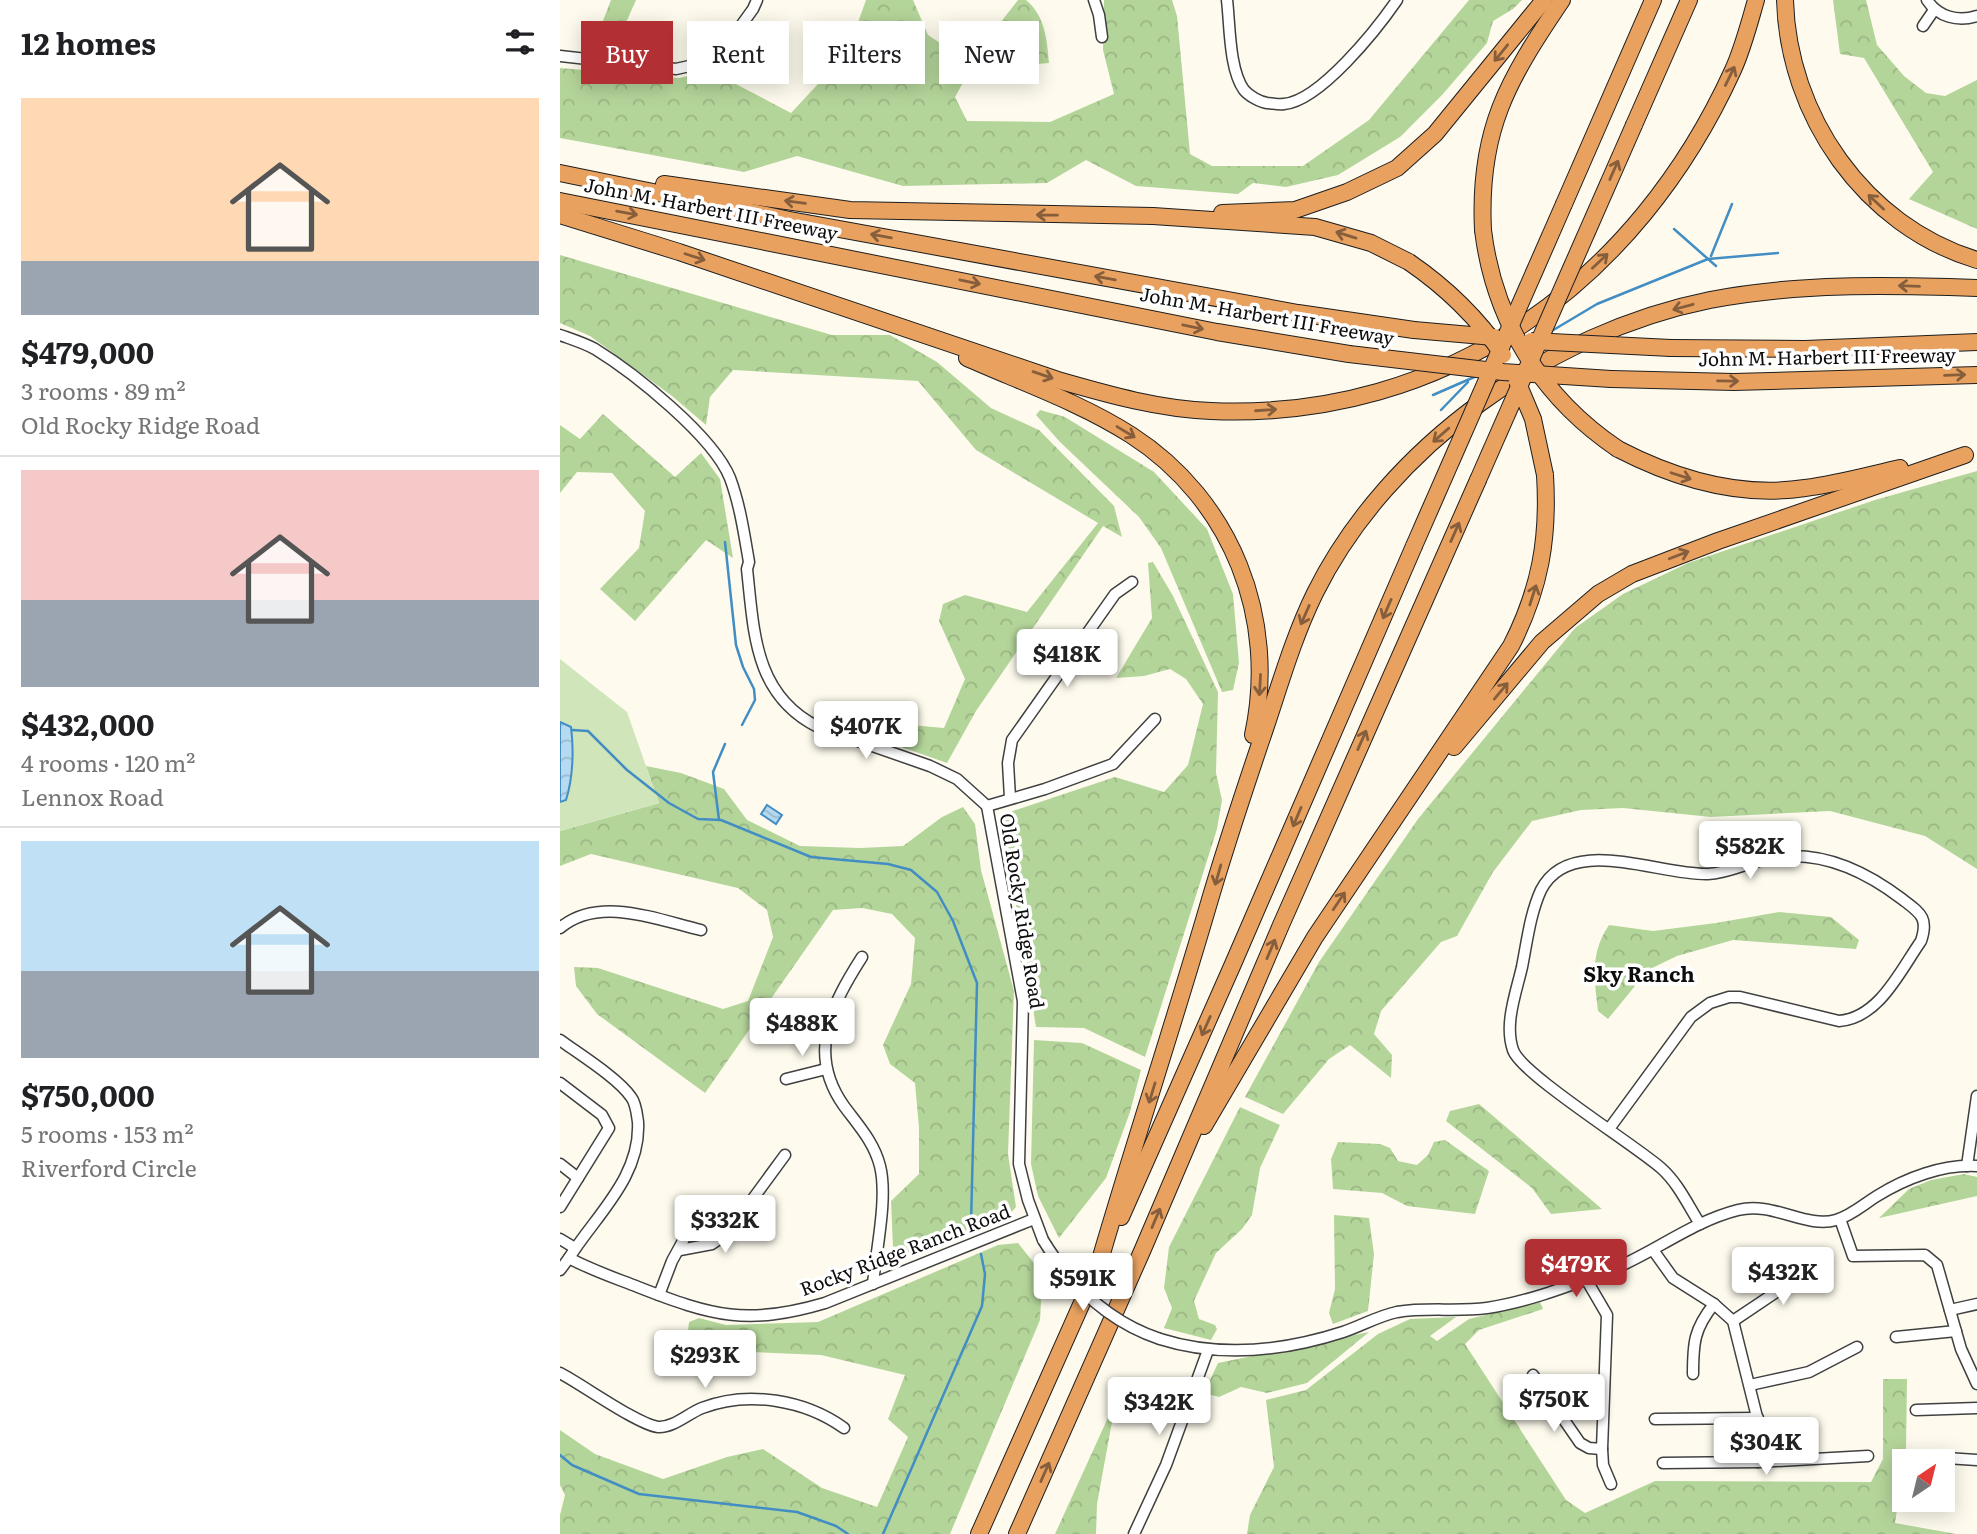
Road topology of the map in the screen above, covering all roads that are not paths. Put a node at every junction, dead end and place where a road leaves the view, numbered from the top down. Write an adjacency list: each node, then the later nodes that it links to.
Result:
1 (757, 0): 16 (street)
2 (1094, 0): 15 (street)
3 (1227, 0): 4 (street)
4 (1397, 0)
5 (1544, 0): 20 (highway, one-way to 20)
6 (1562, 0): 27 (highway, one-way to 27, bridge)
7 (1653, 0): 59 (highway, one-way to 59, bridge)
8 (1689, 0): 47 (highway, one-way to 8, bridge)
9 (1756, 0): 23 (highway, one-way to 9)
10 (1785, 0): 21 (highway, one-way to 10)
11 (1927, 0): 12 (street)
12 (1934, 10): 13 (street); 14 (street)
13 (1977, 16)
14 (1923, 26)
15 (1102, 37)
16 (560, 56)
17 (560, 172): 20 (highway, one-way to 17); 25 (highway, John M. Harbert III Freeway, one-way to 17, bridge)
18 (560, 201): 26 (highway, John M. Harbert III Freeway, one-way to 26, bridge)
19 (560, 215): 23 (highway, one-way to 23)
20 (1153, 216): 30 (highway, one-way to 20, bridge)
21 (1977, 260)
22 (1977, 288): 33 (highway, one-way to 33)
23 (886, 322): 33 (highway, one-way to 33)
24 (560, 335): 32 (street, Old Rocky Ridge Road)
25 (1977, 342)
26 (1977, 375)
27 (1971, 454): 30 (highway, one-way to 27)
28 (1132, 582): 31 (street)
29 (1155, 719): 31 (street)
30 (1423, 779): 47 (highway, one-way to 30)
31 (1010, 798): 32 (street)
32 (987, 806): 50 (street, Old Rocky Ridge Road)
33 (1238, 809): 59 (highway, one-way to 59)
34 (560, 928): 35 (street)
35 (701, 930)
36 (862, 957): 38 (street)
37 (560, 1040): 54 (street)
38 (826, 1069): 39 (street); 62 (street)
39 (786, 1079)
40 (560, 1083): 46 (street)
41 (1977, 1096): 45 (street)
42 (1609, 1129): 42 (street); 52 (street)
43 (785, 1155): 49 (street)
44 (560, 1164): 46 (street)
45 (1972, 1166): 51 (street)
46 (578, 1178): 48 (street)
47 (1167, 1192): 90 (highway, one-way to 47)
48 (560, 1207)
49 (741, 1215): 55 (street); 55 (street)
50 (1034, 1219): 62 (street, Rocky Ridge Ranch Road); 71 (street, Old Rocky Ridge Road, bridge)
51 (1840, 1219): 52 (street, Old Rocky Ridge Road); 66 (street)
52 (1700, 1224): 56 (street, Old Rocky Ridge Road)
53 (560, 1239): 54 (street)
54 (575, 1248): 57 (street)
55 (680, 1250): 63 (street)
56 (1653, 1250): 61 (street, Old Rocky Ridge Road); 64 (street)
57 (569, 1258): 60 (street); 63 (street, Rocky Ridge Ranch Road)
58 (1815, 1266): 67 (street)
59 (1098, 1267): 89 (highway)
60 (560, 1270)
61 (1586, 1279): 71 (street, Old Rocky Ridge Road); 82 (street)
62 (873, 1284): 63 (street, Rocky Ridge Ranch Road)
63 (659, 1296)
64 (1714, 1304): 67 (street); 73 (street)
65 (1977, 1304): 66 (street)
66 (1950, 1310): 68 (street)
67 (1733, 1321): 76 (street)
68 (1956, 1331): 69 (street); 75 (street)
69 (1896, 1338)
70 (1857, 1347): 76 (street)
71 (1208, 1350): 91 (street)
72 (560, 1374): 81 (street)
73 (1693, 1374)
74 (1533, 1375): 82 (street)
75 (1977, 1383)
76 (1750, 1385): 79 (street)
77 (1977, 1408): 78 (street)
78 (1916, 1410)
79 (1758, 1418): 80 (street); 86 (street)
80 (1655, 1419)
81 (844, 1428)
82 (1602, 1449): 88 (street)
83 (1868, 1456): 86 (street)
84 (1955, 1459): 85 (street)
85 (1977, 1460)
86 (1758, 1462): 87 (street)
87 (1663, 1464)
88 (1611, 1484)
89 (979, 1534)
90 (1017, 1534)
91 (1134, 1534)

